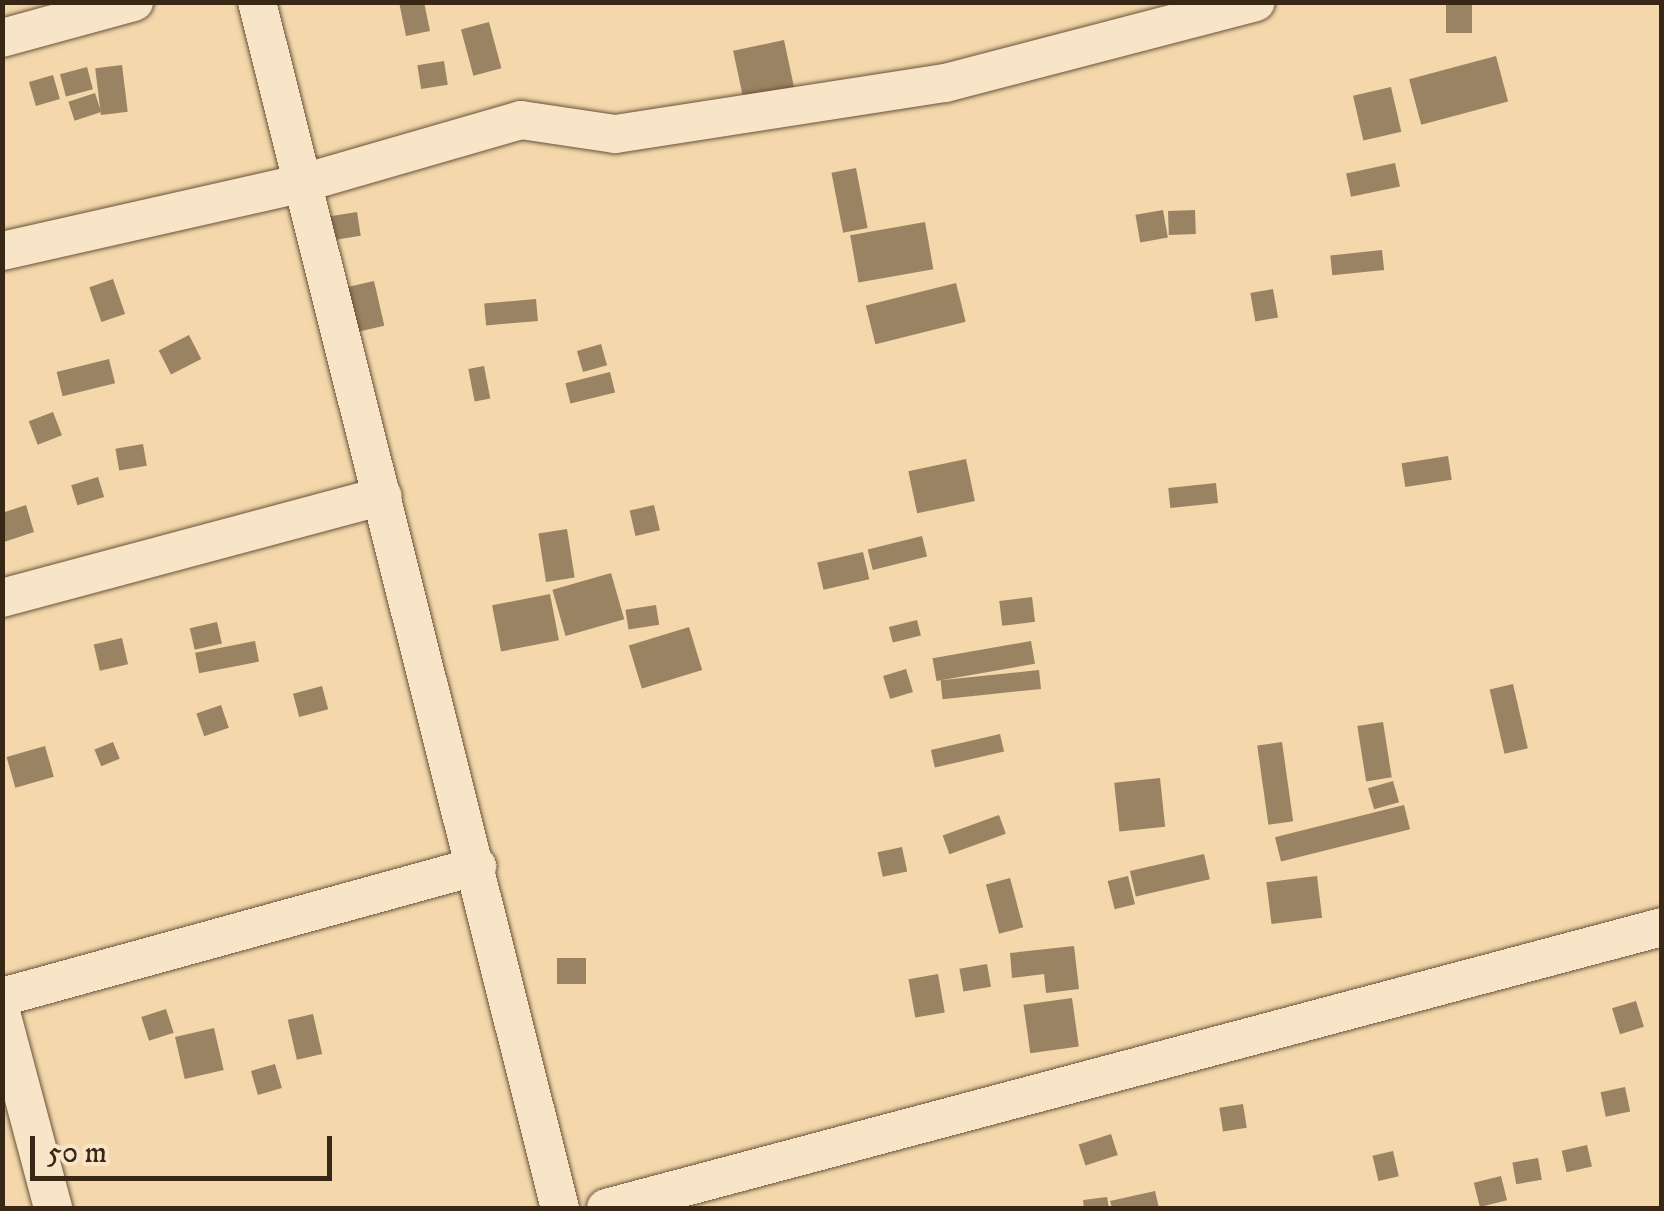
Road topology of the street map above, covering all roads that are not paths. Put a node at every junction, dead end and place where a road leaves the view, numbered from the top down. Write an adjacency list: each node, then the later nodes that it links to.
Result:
1 (257, 2): 5 (street)
2 (1256, 2): 5 (street)
3 (125, 4): 4 (street)
4 (2, 38)
5 (304, 183): 6 (street); 7 (street)
6 (2, 251)
7 (383, 496): 8 (street); 9 (street)
8 (2, 598)
9 (477, 866): 11 (street); 14 (street)
10 (1662, 927): 15 (street)
11 (2, 998)
12 (2, 1016): 13 (street)
13 (53, 1208)
14 (560, 1208)
15 (606, 1208)

